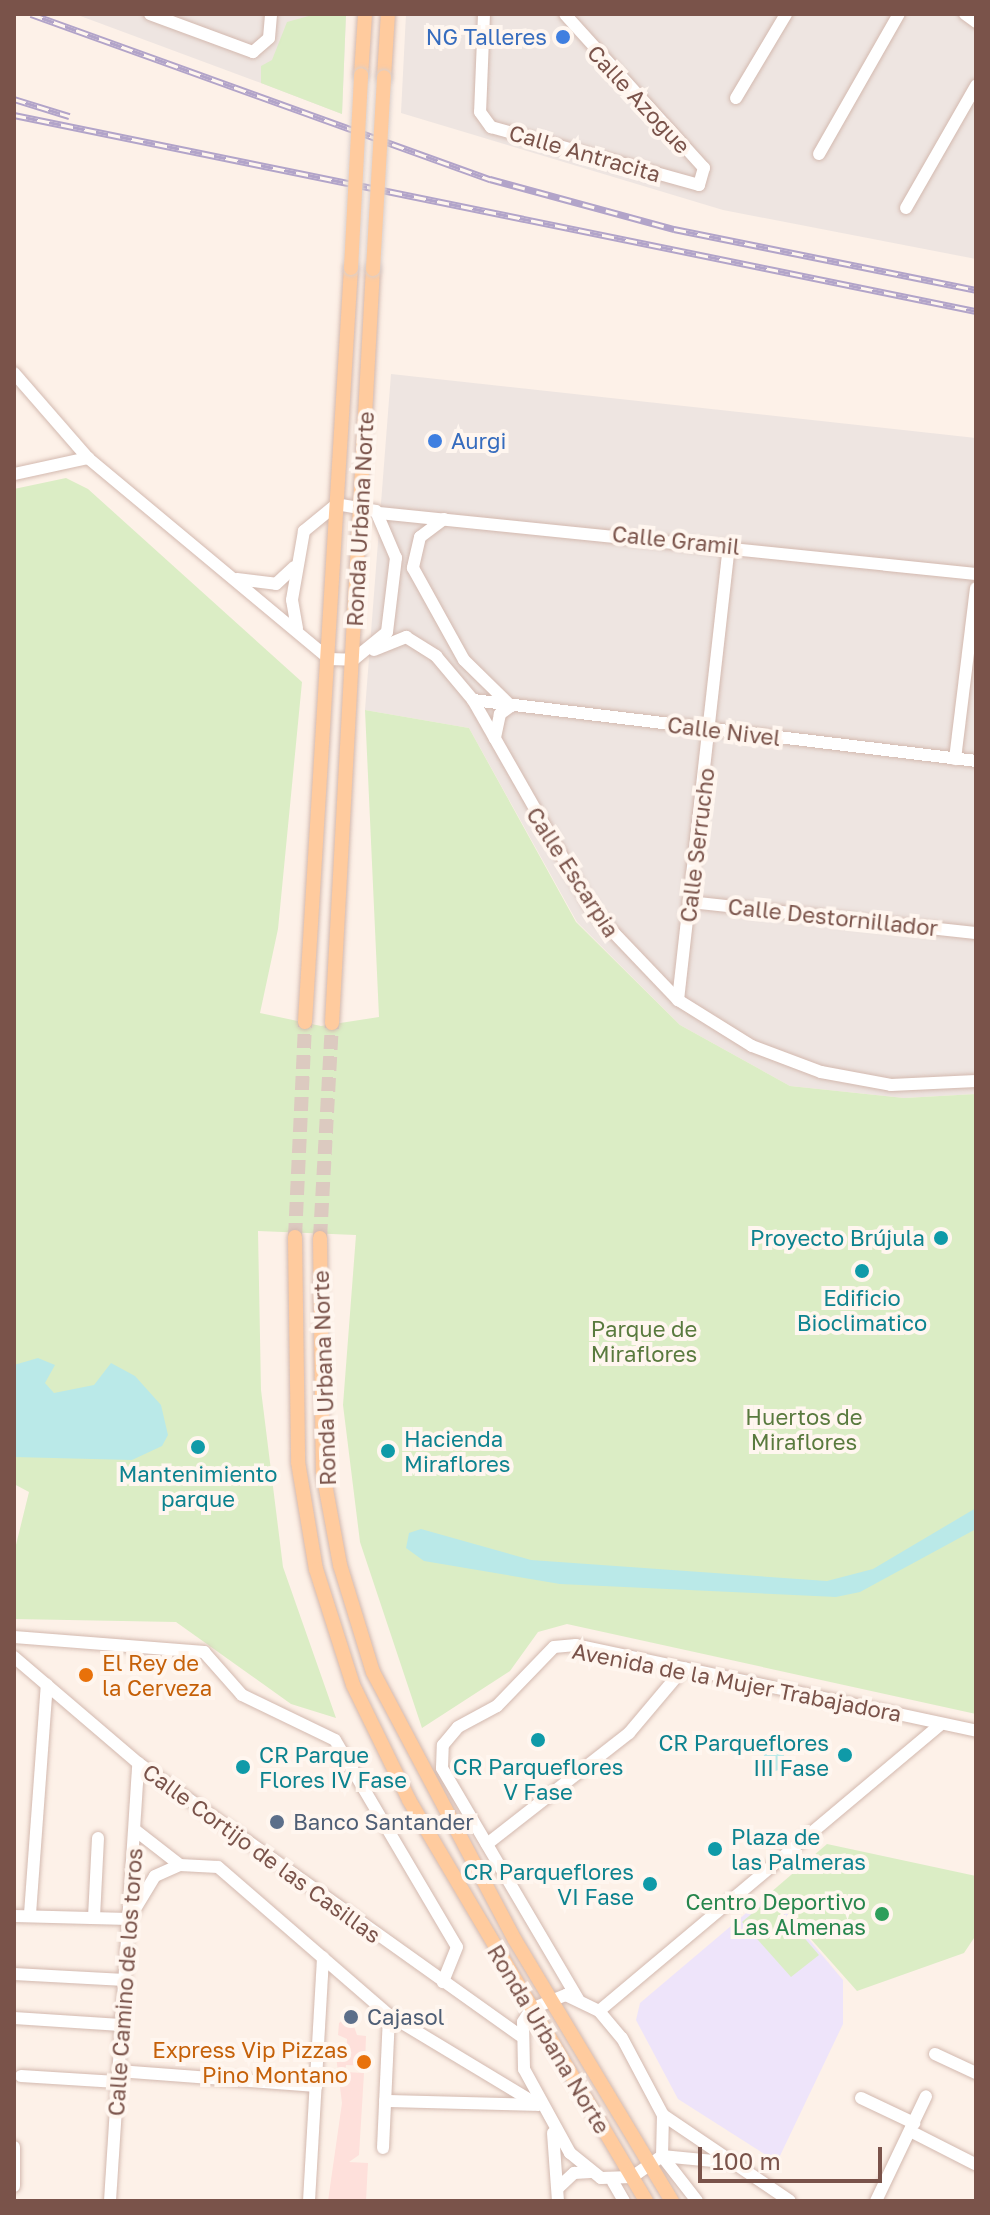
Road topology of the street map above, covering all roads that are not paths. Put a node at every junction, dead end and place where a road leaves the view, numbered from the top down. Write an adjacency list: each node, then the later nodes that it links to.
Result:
1 (150, 14): 2 (street)
2 (271, 14)
3 (365, 14): 20 (main road, Ronda Urbana Norte, bridge)
4 (388, 14): 19 (main road, Ronda Urbana Norte, bridge)
5 (484, 14): 14 (street, Calle Antracita)
6 (565, 14): 14 (street, Calle Azogue)
7 (786, 14): 12 (street)
8 (899, 14): 13 (street)
9 (965, 14): 10 (street)
10 (976, 22)
11 (976, 86): 15 (street)
12 (736, 98)
13 (819, 154)
14 (699, 185)
15 (906, 208)
16 (14, 373): 17 (street)
17 (88, 458): 18 (street); 25 (street)
18 (14, 474)
19 (360, 503): 20 (street); 21 (street, Calle Gramil); 31 (main road, Ronda Urbana Norte)
20 (337, 504): 24 (street); 30 (main road, Ronda Urbana Norte)
21 (376, 511): 22 (street, Calle Gramil); 29 (street)
22 (447, 517): 23 (street, Calle Gramil); 33 (street)
23 (729, 546): 26 (street, Calle Gramil); 34 (street, Calle Serrucho)
24 (295, 566): 25 (street); 28 (street)
25 (223, 573): 28 (street)
26 (976, 574)
27 (976, 588): 36 (street)
28 (297, 629): 30 (street)
29 (374, 650): 31 (street); 32 (street, Calle Escarpia)
30 (329, 659): 31 (street); 41 (main road, Ronda Urbana Norte)
31 (353, 660): 42 (main road, Ronda Urbana Norte)
32 (473, 700): 33 (street, Calle Nivel); 35 (street, Calle Escarpia)
33 (511, 706): 34 (street, Calle Nivel); 35 (street)
34 (711, 729): 36 (street, Calle Nivel); 38 (street, Calle Serrucho)
35 (495, 745): 40 (street, Calle Escarpia)
36 (955, 759): 37 (street, Calle Nivel)
37 (976, 761)
38 (690, 902): 39 (street, Calle Destornillador); 40 (street, Calle Serrucho)
39 (976, 933)
40 (678, 1000): 43 (street, Calle Escarpia)
41 (305, 1022)
42 (332, 1023)
43 (976, 1081)
44 (295, 1237): 67 (main road, Ronda Urbana Norte)
45 (320, 1238): 65 (main road, Ronda Urbana Norte)
46 (14, 1637): 64 (street)
47 (14, 1657): 49 (street, Calle Cortijo de las Casillas)
48 (684, 1668): 50 (street, Avenida de la Mujer Trabajadora); 55 (street); 55 (street, Avenida de la Mujer Trabajadora)
49 (47, 1685): 52 (street, Calle Cortijo de las Casillas); 57 (street)
50 (941, 1724): 51 (street, Avenida de la Mujer Trabajadora); 68 (street)
51 (976, 1731)
52 (138, 1763): 53 (street, Calle Camino de los toros); 64 (street, Calle Cortijo de las Casillas)
53 (135, 1830): 56 (street); 60 (street, Calle Camino de los toros)
54 (98, 1838): 59 (street)
55 (487, 1844): 66 (street, Avenida de la Mujer Trabajadora)
56 (180, 1865): 60 (street); 61 (street)
57 (30, 1914): 58 (street); 59 (street)
58 (14, 1916)
59 (94, 1917): 60 (street)
60 (129, 1919): 63 (street, Calle Camino de los toros)
61 (323, 1957): 69 (street); 77 (street)
62 (14, 1974): 63 (street)
63 (125, 1980): 71 (street, Calle Camino de los toros)
64 (443, 1982): 72 (street, Calle Cortijo de las Casillas)
65 (551, 1999): 66 (street); 67 (street); 88 (main road, Ronda Urbana Norte)
66 (578, 1999): 68 (street)
67 (531, 2009): 72 (street); 92 (main road, Ronda Urbana Norte)
68 (599, 2011): 82 (street)
69 (389, 2015): 80 (street); 81 (street)
70 (14, 2018): 71 (street)
71 (121, 2025): 76 (street, Calle Camino de los toros)
72 (520, 2035): 81 (street)
73 (935, 2054): 74 (street)
74 (976, 2073)
75 (21, 2076): 76 (street)
76 (117, 2076): 77 (street); 97 (street, Calle Camino de los toros)
77 (316, 2086): 98 (street)
78 (926, 2096): 83 (street)
79 (861, 2098): 83 (street)
80 (385, 2101): 81 (street); 86 (street)
81 (538, 2105): 84 (street)
82 (663, 2115): 88 (street); 89 (street)
83 (912, 2127): 90 (street); 105 (street)
84 (553, 2130): 91 (street); 96 (street)
85 (16, 2147): 94 (street)
86 (383, 2148)
87 (691, 2158): 88 (street); 89 (street); 95 (street)
88 (656, 2161): 92 (street); 95 (street); 102 (main road, Ronda Urbana Norte)
89 (727, 2163): 104 (street)
90 (975, 2164)
91 (591, 2172): 93 (street); 96 (street)
92 (632, 2177): 93 (street); 101 (main road, Ronda Urbana Norte)
93 (613, 2182): 100 (street)
94 (14, 2186)
95 (688, 2186): 103 (street)
96 (559, 2187): 99 (street)
97 (110, 2201)
98 (309, 2201)
99 (558, 2201)
100 (624, 2201)
101 (646, 2201)
102 (672, 2201)
103 (697, 2201)
104 (790, 2201)
105 (876, 2201)

